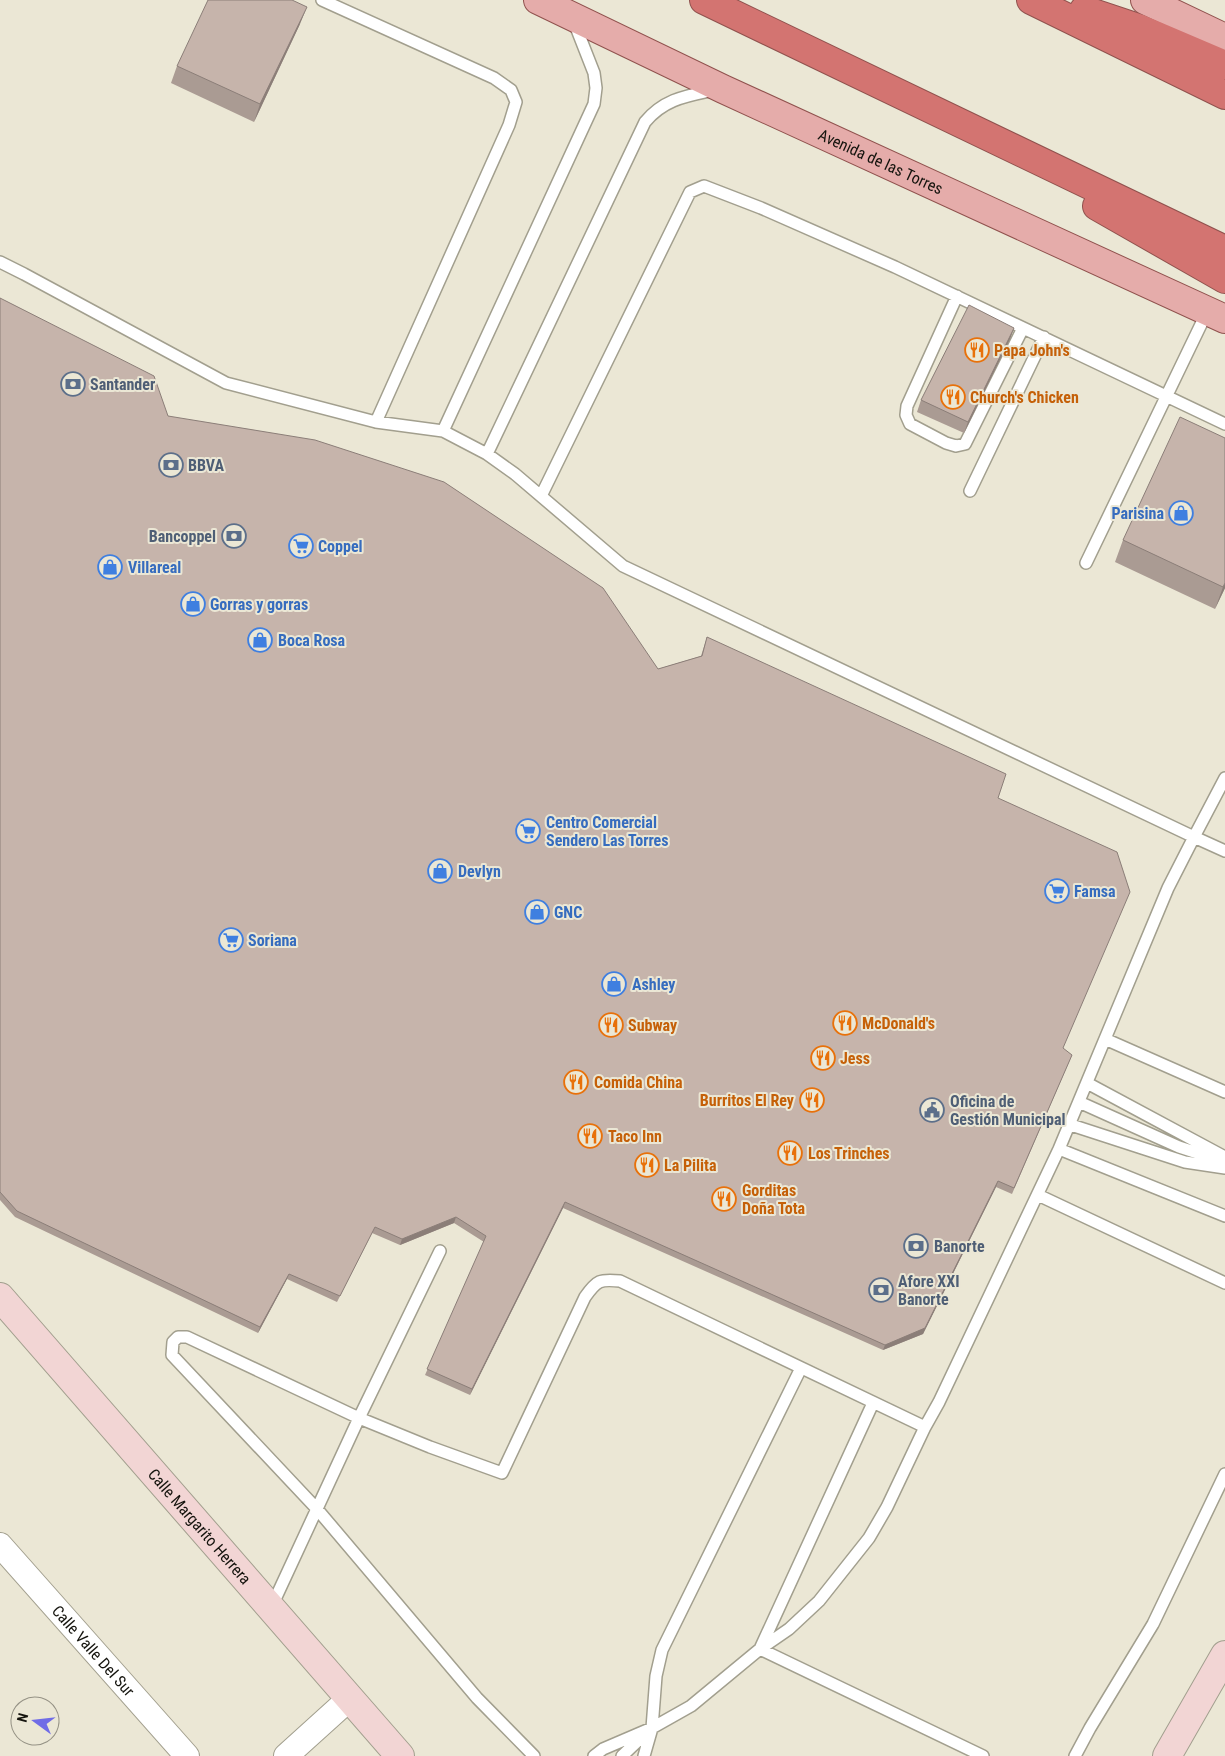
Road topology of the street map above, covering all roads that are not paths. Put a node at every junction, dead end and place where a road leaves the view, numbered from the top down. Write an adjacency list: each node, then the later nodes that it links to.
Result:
1 (322, 0): 21 (lane)
2 (538, 0): 7 (main road, Avenida de las Torres)
3 (704, 0): 12 (highway)
4 (1031, 0): 11 (highway)
5 (1052, 0): 9 (highway)
6 (1145, 0): 8 (main road)
7 (572, 18): 10 (main road, Avenida de las Torres); 23 (lane)
8 (1225, 38)
9 (1225, 65)
10 (723, 88): 17 (main road, Avenida de las Torres); 24 (lane)
11 (1225, 95)
12 (975, 129): 13 (highway); 15 (highway)
13 (1225, 250)
14 (0, 262): 21 (lane)
15 (1225, 279)
16 (957, 296): 18 (lane); 18 (lane); 26 (lane)
17 (1216, 316): 20 (lane)
18 (1023, 328): 19 (lane)
19 (1044, 337): 20 (lane); 25 (lane)
20 (1166, 398): 22 (lane); 27 (lane)
21 (376, 422): 23 (lane)
22 (1225, 424)
23 (442, 431): 24 (lane)
24 (487, 454): 26 (lane)
25 (970, 490)
26 (541, 496): 29 (lane)
27 (1086, 563)
28 (1225, 778): 29 (lane)
29 (1194, 837): 30 (lane); 31 (lane)
30 (1225, 850)
31 (1105, 1039): 32 (lane); 33 (lane)
32 (1087, 1083): 34 (lane); 37 (lane)
33 (1225, 1092)
34 (1079, 1102): 35 (lane); 38 (lane)
35 (1068, 1124): 36 (lane); 39 (lane)
36 (1059, 1149): 40 (lane); 41 (lane)
37 (1225, 1157)
38 (1225, 1162)
39 (1225, 1168)
40 (1038, 1194): 43 (lane); 48 (lane)
41 (1225, 1216)
42 (440, 1251): 47 (lane)
43 (1225, 1283)
44 (0, 1297): 52 (street, Calle Margarito Herrera)
45 (801, 1368): 46 (lane); 47 (lane); 56 (lane)
46 (873, 1403): 48 (lane); 53 (lane)
47 (360, 1418): 50 (lane); 50 (lane)
48 (925, 1427): 53 (lane)
49 (1225, 1474): 65 (lane)
50 (317, 1509): 52 (lane); 60 (lane)
51 (0, 1545): 57 (street, Calle Valle Del Sur)
52 (271, 1608): 55 (street, Calle Margarito Herrera)
53 (760, 1649): 56 (lane); 64 (lane)
54 (1225, 1655): 66 (street)
55 (349, 1699): 58 (street); 59 (street, Calle Margarito Herrera)
56 (652, 1728): 61 (lane); 62 (lane); 63 (lane)
57 (187, 1756)
58 (286, 1756)
59 (400, 1756)
60 (534, 1756)
61 (594, 1756)
62 (622, 1756)
63 (644, 1756)
64 (983, 1756)
65 (1075, 1756)
66 (1167, 1756)

